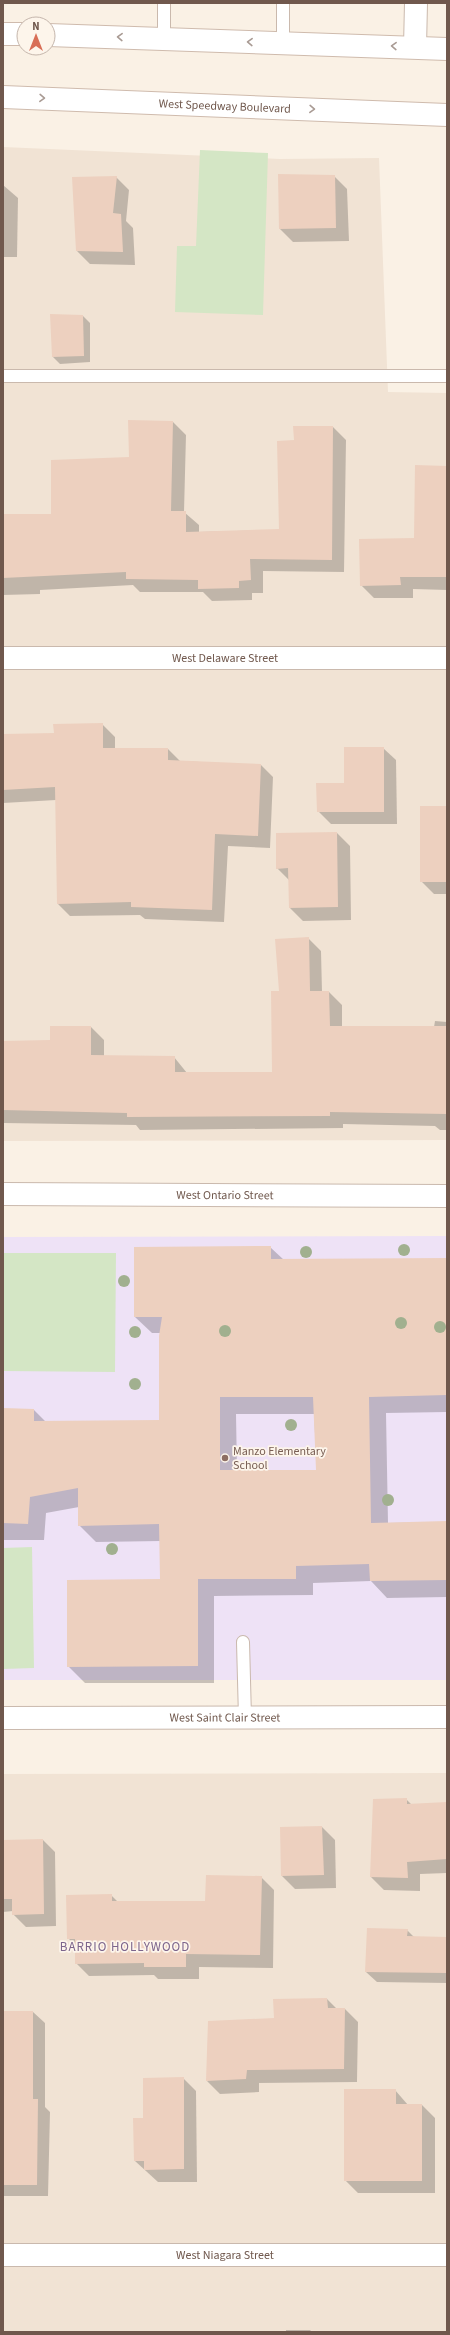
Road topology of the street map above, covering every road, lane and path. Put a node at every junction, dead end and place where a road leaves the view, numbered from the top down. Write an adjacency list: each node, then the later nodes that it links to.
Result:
1 (164, 3): 7 (lane)
2 (283, 3): 8 (lane)
3 (416, 3): 9 (street)
4 (3, 34): 5 (street)
5 (16, 34)
6 (56, 35): 7 (street, one-way to 6)
7 (164, 39): 8 (street, one-way to 7)
8 (283, 43): 9 (street, one-way to 8)
9 (415, 47): 10 (street)
10 (447, 49)
11 (3, 97): 12 (street, West Speedway Boulevard, one-way to 12)
12 (447, 115)
13 (3, 376): 14 (lane)
14 (447, 376)
15 (3, 658): 16 (street, West Delaware Street)
16 (447, 658)
17 (3, 1194): 18 (street, West Ontario Street)
18 (447, 1196)
19 (243, 1642): 21 (lane)
20 (3, 1718): 21 (street, West Saint Clair Street)
21 (245, 1718): 22 (street, West Saint Clair Street)
22 (447, 1718)
23 (3, 2255): 24 (street, West Niagara Street)
24 (447, 2255)

